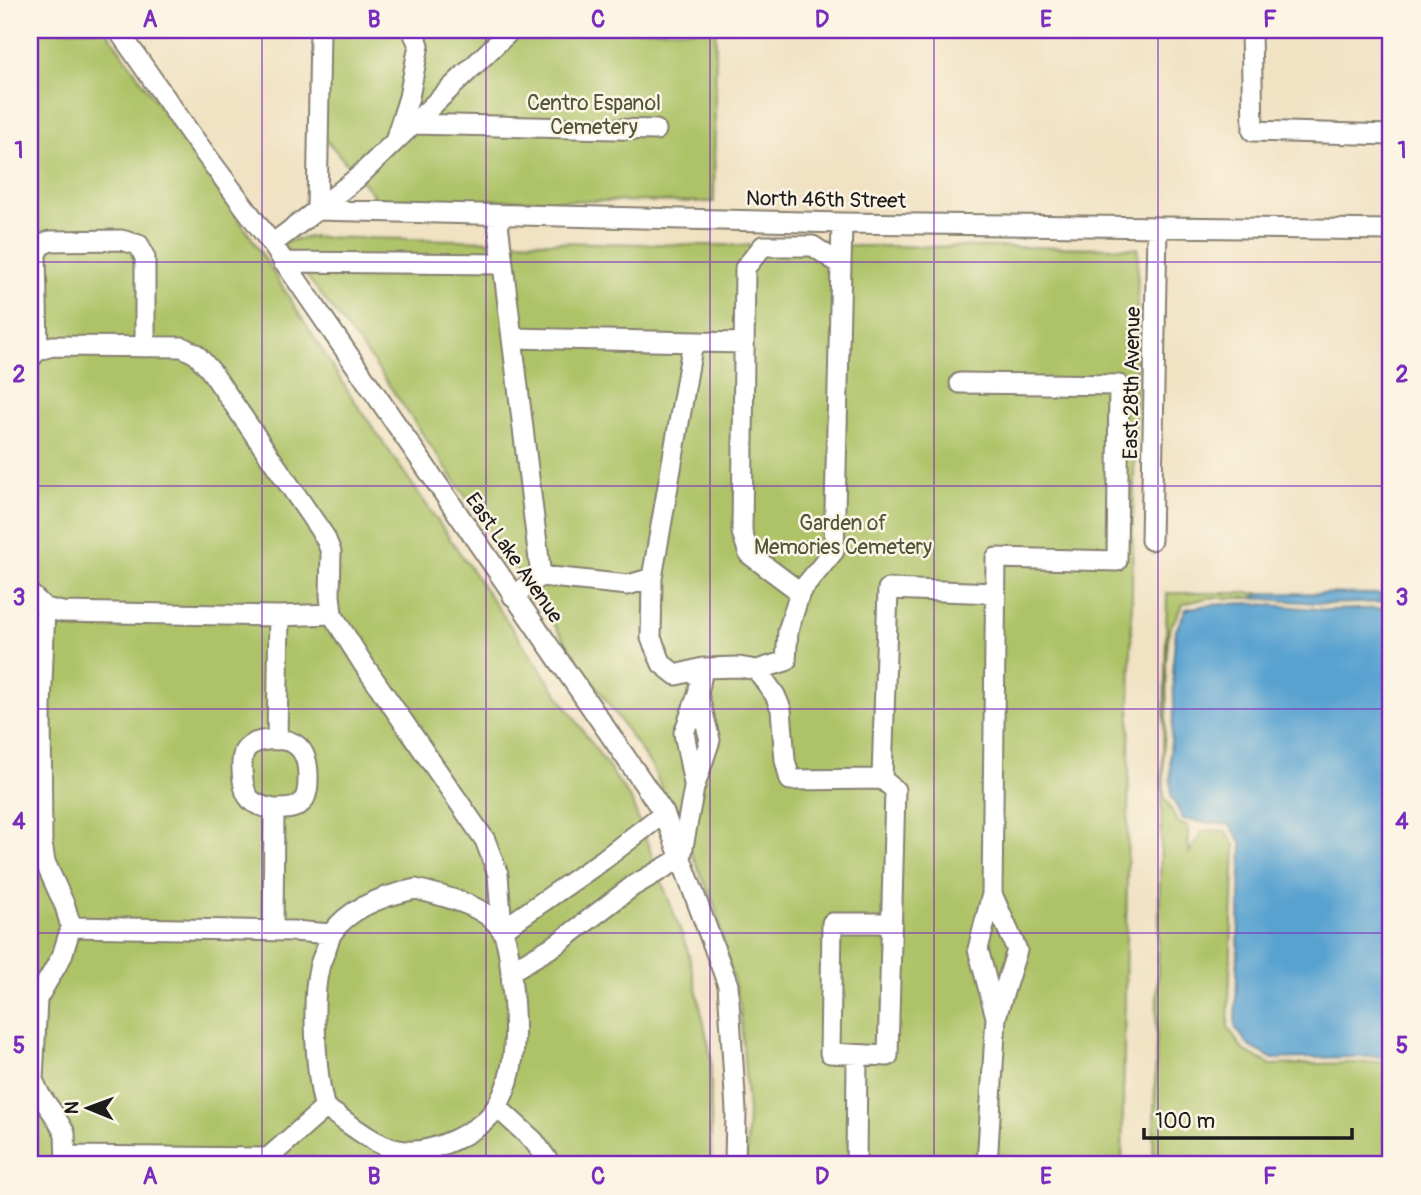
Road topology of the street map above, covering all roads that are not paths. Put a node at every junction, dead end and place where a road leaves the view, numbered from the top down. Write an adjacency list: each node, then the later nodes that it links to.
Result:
1 (118, 30): 15 (street, East Lake Avenue)
2 (320, 30): 10 (street)
3 (511, 30): 6 (street)
4 (1251, 30): 8 (street)
5 (418, 35): 9 (street)
6 (413, 124): 7 (street); 9 (street)
7 (656, 130)
8 (1391, 135)
9 (394, 142): 10 (street)
10 (317, 211): 11 (street, North 46th Street); 15 (street)
11 (497, 215): 12 (street, North 46th Street); 17 (street)
12 (842, 223): 13 (street, North 46th Street); 18 (street)
13 (1157, 228): 14 (street, North 46th Street); 25 (street, East 28th Avenue)
14 (1391, 230)
15 (272, 244): 16 (street, East Lake Avenue)
16 (283, 262): 17 (street); 30 (street, East Lake Avenue)
17 (502, 264): 19 (street)
18 (841, 265): 21 (street); 28 (street)
19 (512, 338): 20 (street); 26 (street)
20 (693, 342): 21 (street); 27 (street)
21 (744, 343): 28 (street)
22 (145, 346): 23 (street); 23 (street); 32 (street)
23 (34, 354)
24 (960, 383): 29 (street)
25 (1151, 540)
26 (541, 576): 27 (street); 30 (street)
27 (652, 578): 34 (street)
28 (800, 592): 35 (street)
29 (995, 593): 37 (street); 41 (street)
30 (513, 596): 39 (street, East Lake Avenue)
31 (37, 601): 33 (street); 43 (street)
32 (332, 614): 33 (street); 45 (street)
33 (279, 616): 36 (street)
34 (703, 668): 35 (street); 40 (street)
35 (757, 670): 37 (street)
36 (277, 740): 38 (street); 38 (street)
37 (882, 779): 42 (street)
38 (274, 809): 44 (street)
39 (664, 813): 40 (street, East Lake Avenue); 45 (street)
40 (681, 858): 47 (street); 55 (street, East Lake Avenue)
41 (992, 894): 48 (street); 48 (street)
42 (891, 923): 49 (street); 49 (street)
43 (71, 926): 44 (street); 52 (street)
44 (273, 930): 46 (street)
45 (502, 930): 46 (street); 47 (street)
46 (331, 934): 51 (street)
47 (511, 971): 50 (street)
48 (996, 1017): 58 (street)
49 (857, 1056): 57 (street)
50 (497, 1107): 51 (street); 54 (street)
51 (325, 1108): 53 (street)
52 (66, 1161): 53 (street)
53 (268, 1162)
54 (551, 1165)
55 (735, 1165): 56 (street)
56 (765, 1165)
57 (856, 1165)
58 (988, 1165)

